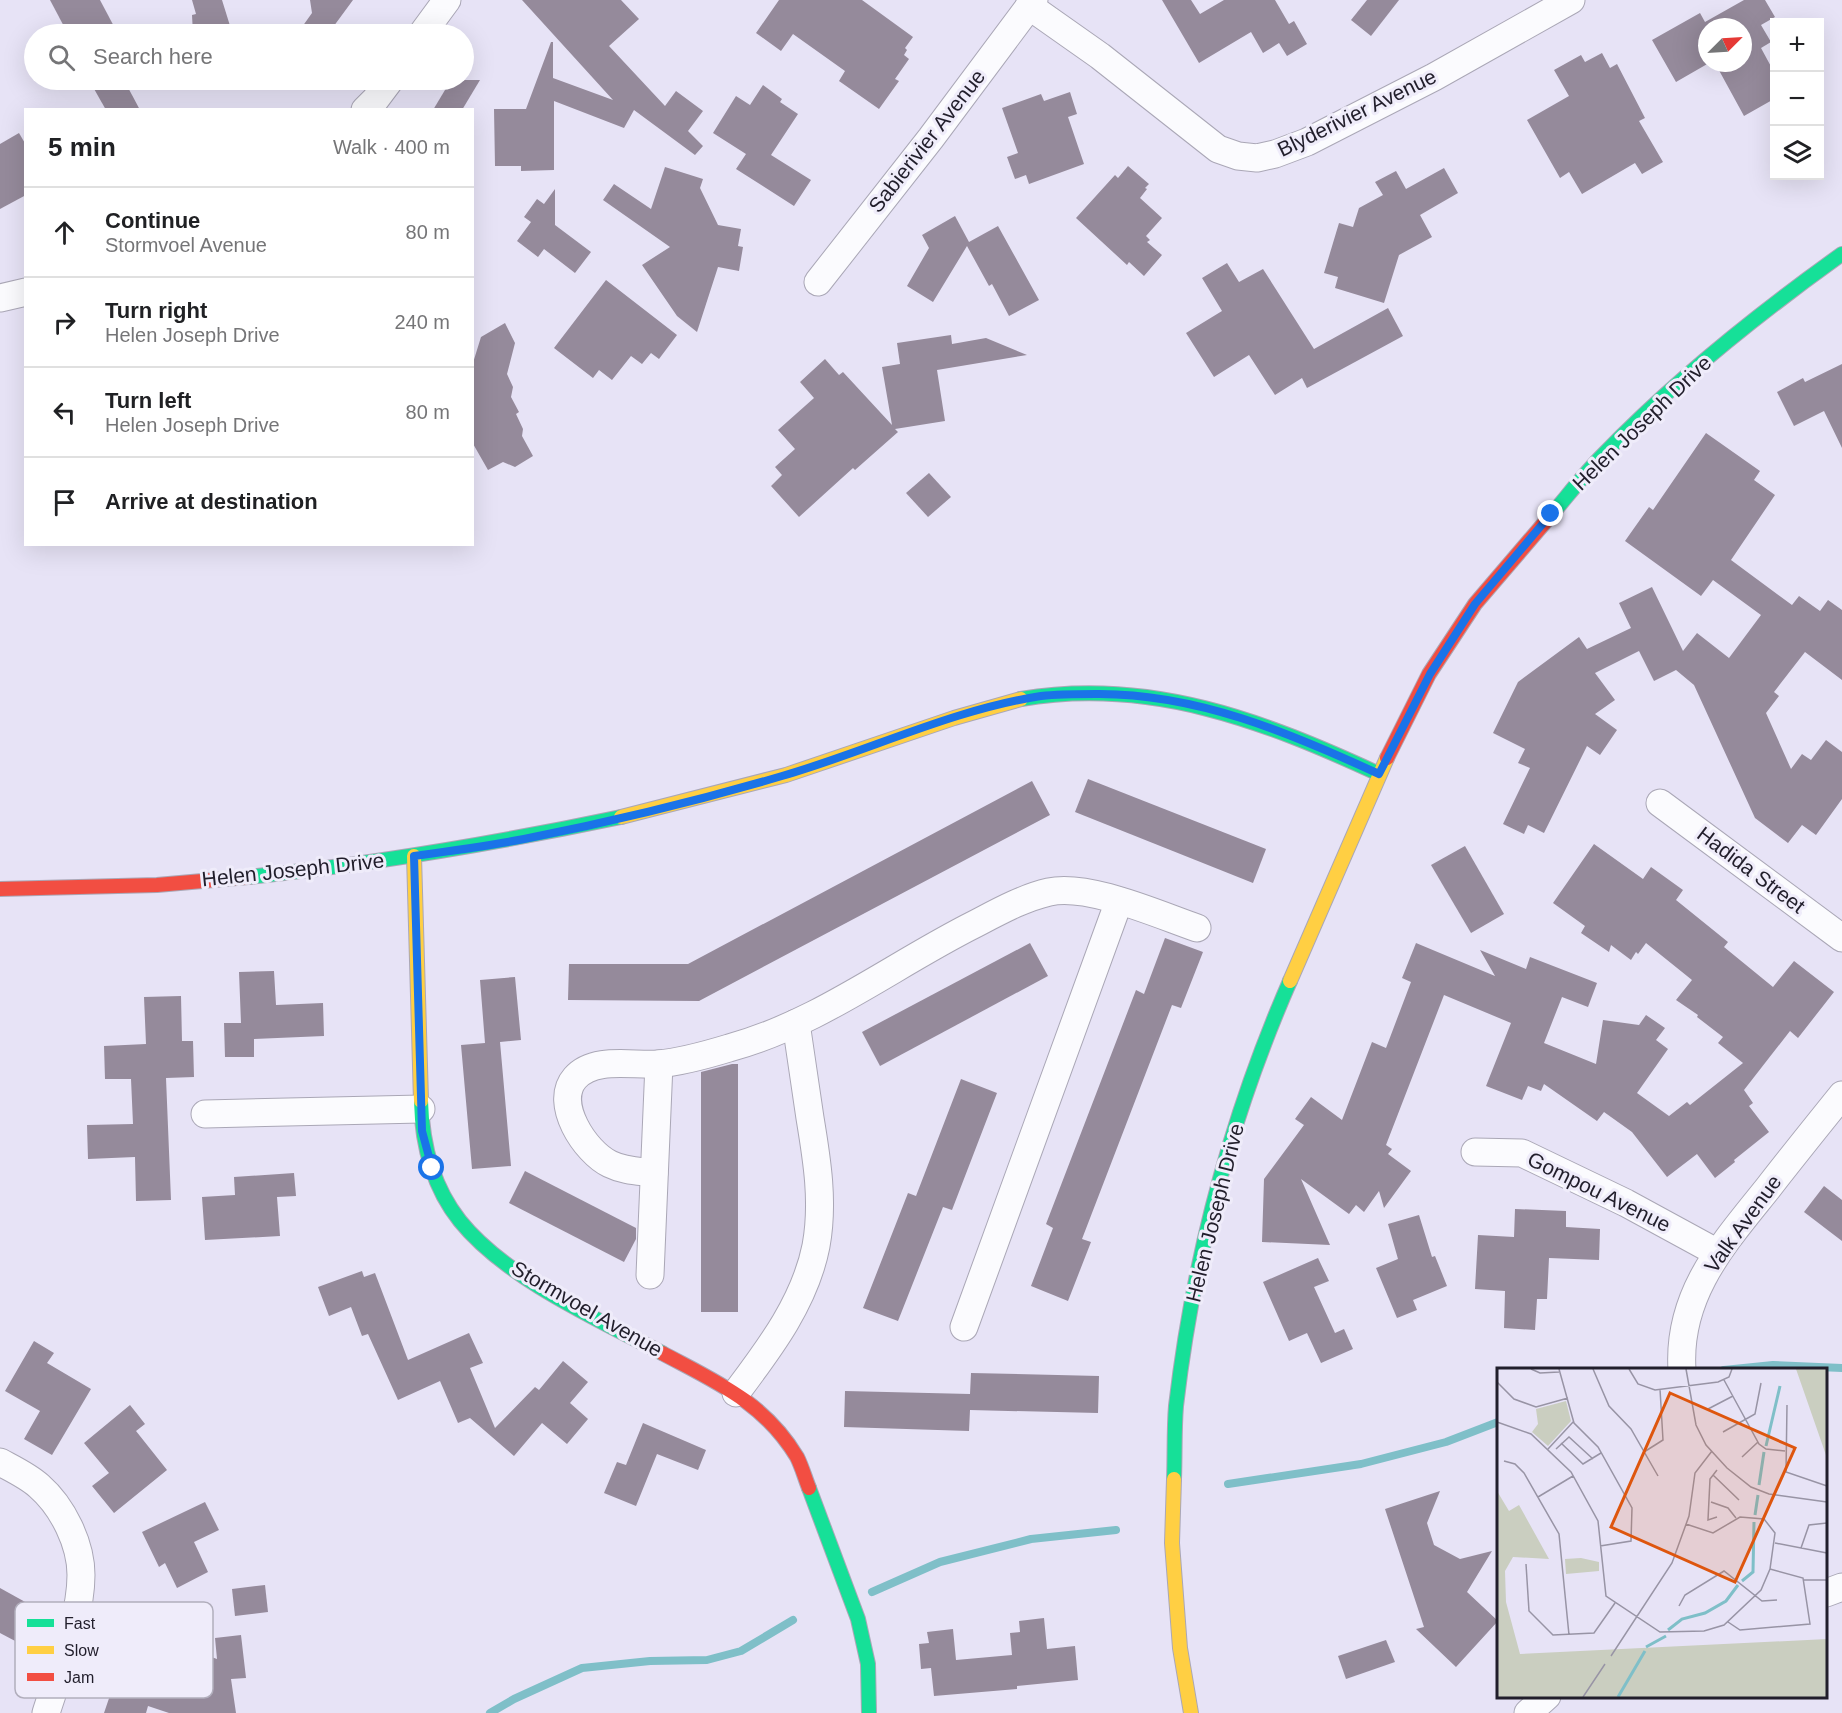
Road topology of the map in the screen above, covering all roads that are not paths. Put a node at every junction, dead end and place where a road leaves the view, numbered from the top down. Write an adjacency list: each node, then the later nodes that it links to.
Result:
1 (447, 0): 4 (street)
2 (1571, 0): 3 (street, Blyderivier Avenue)
3 (1032, 3): 8 (street, Sabierivier Avenue)
4 (429, 24)
5 (382, 90): 6 (street)
6 (367, 108)
7 (1842, 254): 11 (street, Helen Joseph Drive)
8 (818, 282)
9 (24, 292): 10 (street)
10 (0, 298)
11 (1379, 774): 13 (street, Helen Joseph Drive); 38 (street, Helen Joseph Drive)
12 (1660, 802): 17 (street, Hadida Street)
13 (414, 856): 14 (street, Helen Joseph Drive); 21 (street, Stormvoel Avenue)
14 (0, 889)
15 (1119, 901): 16 (street); 18 (street); 27 (street)
16 (1197, 928)
17 (1842, 938)
18 (796, 1023): 19 (street); 29 (street)
19 (659, 1064): 24 (street); 24 (street)
20 (1842, 1095): 25 (street, Valk Avenue)
21 (421, 1109): 22 (street); 29 (street, Stormvoel Avenue)
22 (205, 1114)
23 (1475, 1152): 25 (street, Gompou Avenue)
24 (654, 1173): 26 (street)
25 (1716, 1252): 28 (street, Valk Avenue)
26 (650, 1275)
27 (964, 1327)
28 (1682, 1368)
29 (736, 1393): 37 (street, Stormvoel Avenue)
30 (0, 1462): 33 (street)
31 (1842, 1587): 32 (street)
32 (1827, 1593)
33 (79, 1602)
34 (51, 1698): 36 (street)
35 (1545, 1698): 39 (street)
36 (46, 1713)
37 (869, 1713)
38 (1191, 1713)
39 (1528, 1713)

